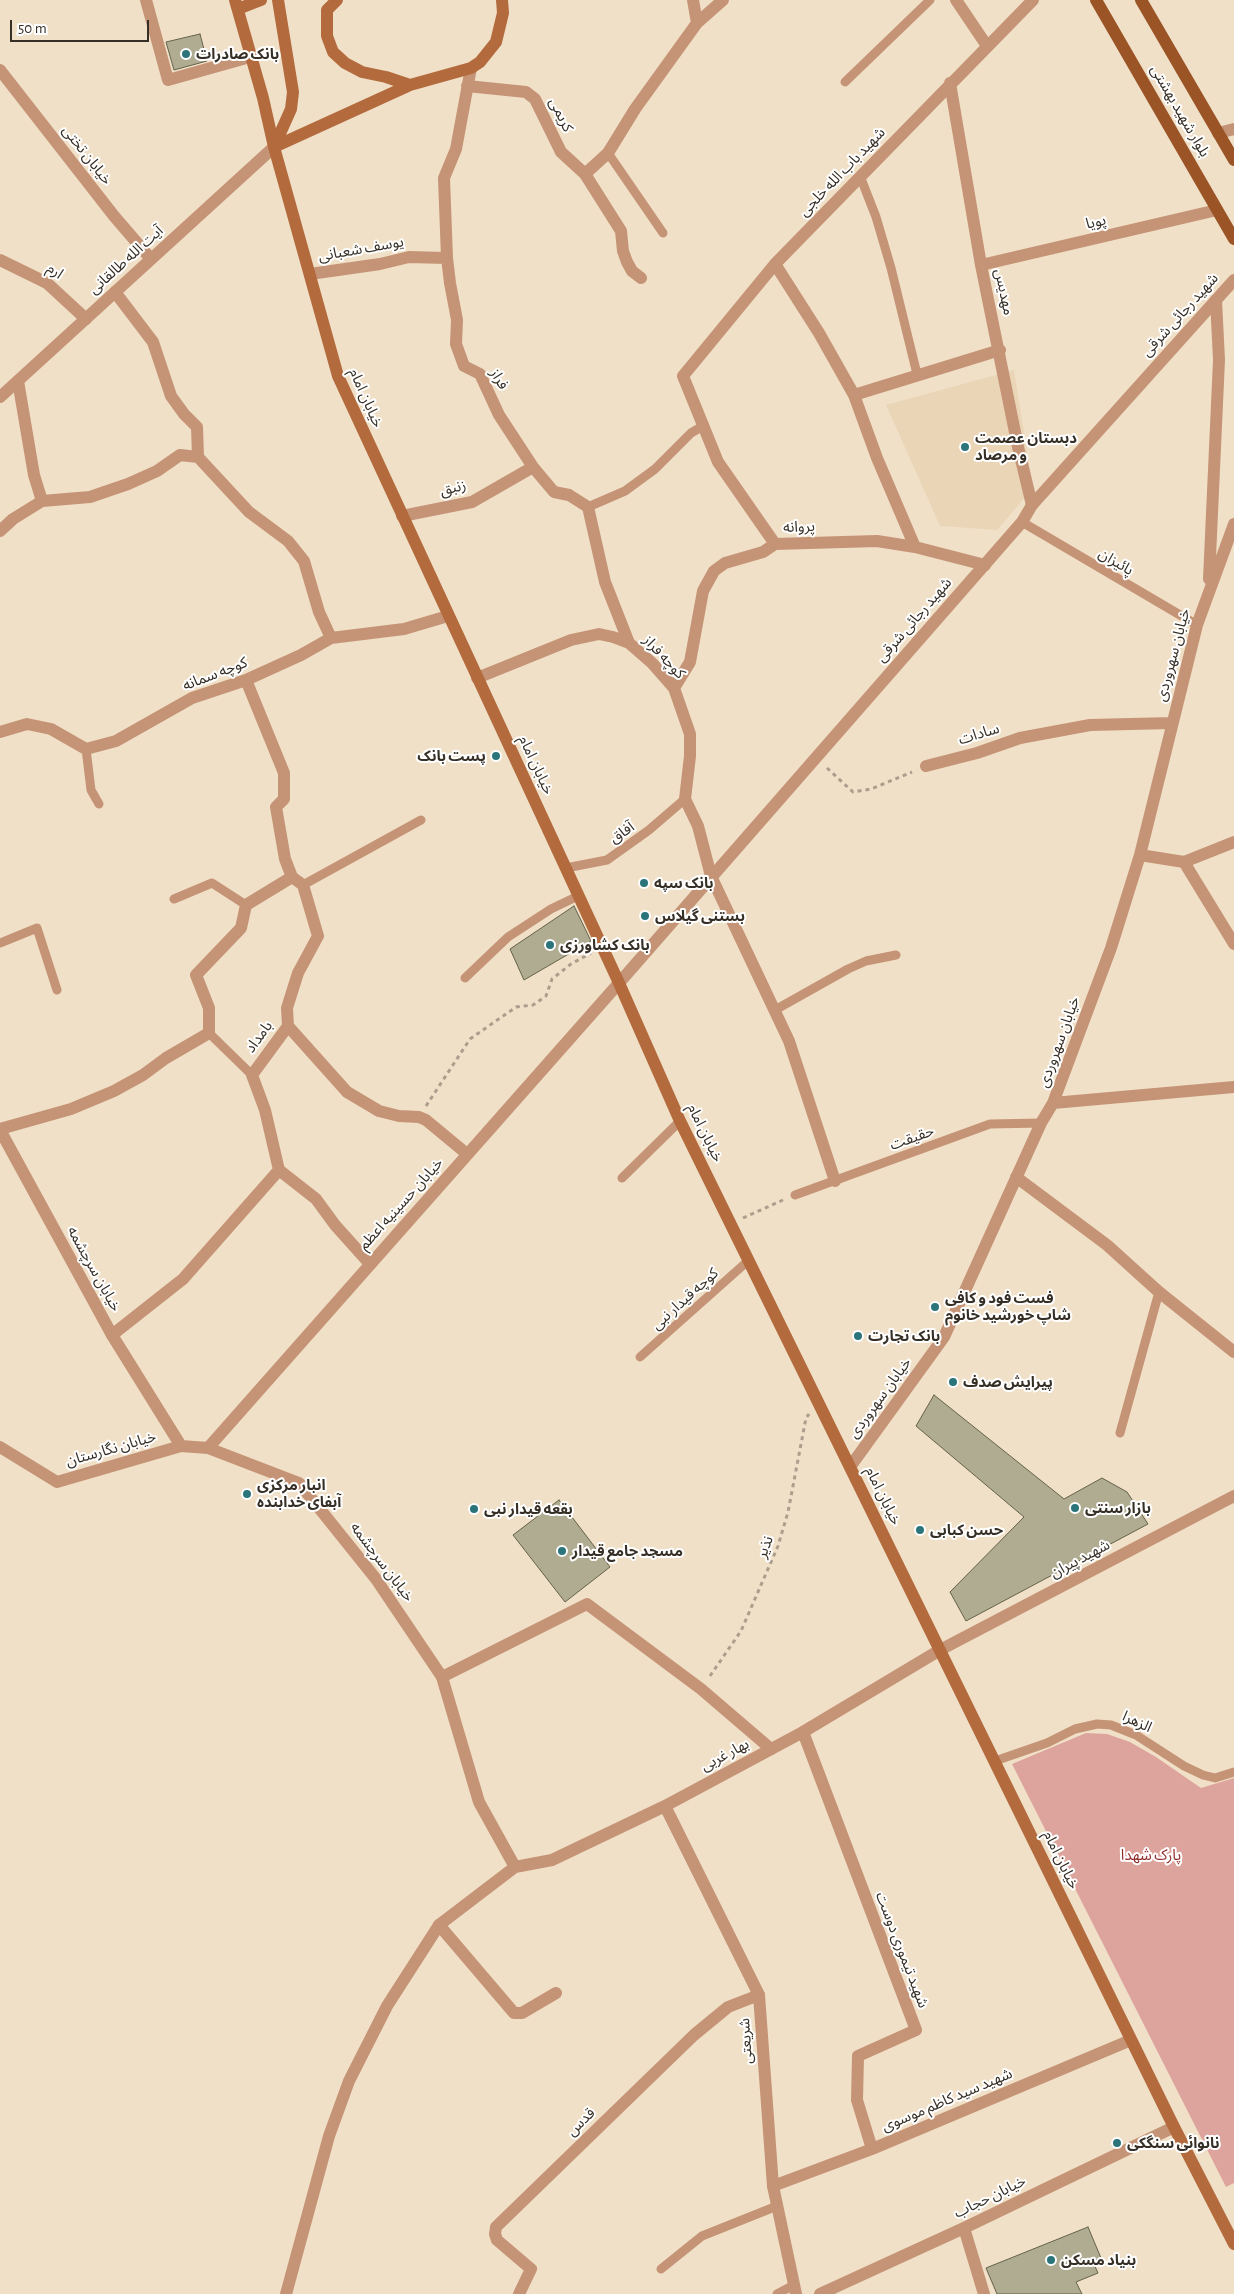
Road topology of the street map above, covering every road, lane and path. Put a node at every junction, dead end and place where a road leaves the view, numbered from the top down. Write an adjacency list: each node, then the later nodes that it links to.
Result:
1 (146, 0): 16 (street)
2 (261, 0): 13 (main road)
3 (278, 0): 25 (main road)
4 (337, 0): 21 (main road)
5 (502, 0): 17 (main road)
6 (693, 0): 14 (street)
7 (723, 0): 14 (street)
8 (930, 0): 19 (lane)
9 (956, 0): 15 (street)
10 (1033, 0): 15 (street, شهید باب الله خلجی)
11 (1096, 0): 30 (main road, بلوار شهید بهشتی)
12 (1141, 0): 24 (main road, بلوار شهید بهشتی)
13 (237, 5): 16 (main road, خیابان امام)
14 (697, 22): 26 (street)
15 (987, 46): 20 (street, شهید باب الله خلجی)
16 (250, 57): 25 (main road, خیابان امام)
17 (471, 68): 21 (main road); 22 (street, فراز)
18 (0, 70): 34 (street, خیابان تختی)
19 (844, 82)
20 (950, 83): 29 (street, شهید باب الله خلجی); 37 (street, مهدیس)
21 (410, 85): 25 (main road)
22 (467, 86): 28 (street, کریمی); 33 (street, فراز)
23 (1234, 129): 24 (street)
24 (1218, 134): 27 (main road, بلوار شهید بهشتی)
25 (274, 148): 34 (street, آیت الله طالقانی); 38 (main road, خیابان امام)
26 (608, 153): 28 (street); 31 (lane)
27 (1234, 160)
28 (585, 174): 39 (street, کریمی)
29 (860, 176): 36 (street, شهید باب الله خلجی); 45 (lane)
30 (1218, 210): 32 (main road, بلوار شهید بهشتی); 37 (street, پویا)
31 (663, 234)
32 (1234, 239)
33 (447, 258): 38 (street, یوسف شعبانی); 51 (street, فراز)
34 (151, 259): 41 (street, آیت الله طالقانی)
35 (0, 260): 43 (street, ارم)
36 (775, 264): 47 (street); 49 (street, شهید باب الله خلجی)
37 (981, 265): 44 (street, مهدیس)
38 (310, 274): 55 (main road, خیابان امام)
39 (641, 278)
40 (1234, 280): 42 (street, شهید رجائی شرقی)
41 (115, 292): 43 (street, آیت الله طالقانی); 50 (street)
42 (1216, 300): 53 (street, شهید رجائی شرقی); 62 (street, خیابان سهروردی)
43 (86, 319): 46 (street, آیت الله طالقانی)
44 (1000, 350): 45 (street); 53 (street, مهدیس)
45 (917, 374): 47 (street)
46 (18, 381): 48 (street, آیت الله طالقانی); 52 (street)
47 (854, 395): 60 (street)
48 (0, 397)
49 (703, 426): 54 (lane); 59 (street)
50 (198, 457): 52 (street); 65 (street)
51 (533, 467): 54 (street, فراز); 55 (street, زنبق)
52 (42, 501): 58 (street)
53 (1032, 506): 56 (street, شهید رجائی شرقی)
54 (588, 507): 66 (street)
55 (402, 516): 63 (main road, خیابان امام)
56 (1022, 522): 61 (street, شهید رجائی شرقی); 64 (lane, پائیزان)
57 (1234, 524): 62 (street, خیابان سهروردی)
58 (0, 531)
59 (775, 544): 60 (street, پروانه); 69 (street, پروانه)
60 (915, 547): 61 (street, پروانه)
61 (984, 565): 73 (street, شهید رجائی شرقی)
62 (1209, 589): 64 (street, خیابان سهروردی)
63 (448, 616): 65 (street, کوچه سمانه); 67 (main road, خیابان امام)
64 (1197, 625): 70 (street, خیابان سهروردی)
65 (331, 638): 68 (street, کوچه سمانه)
66 (629, 643): 67 (street, کوچه فراز); 69 (street, کوچه فراز)
67 (477, 678): 81 (main road, خیابان امام)
68 (246, 680): 72 (street, کوچه سمانه); 83 (street)
69 (674, 688): 75 (street, کوچه فراز)
70 (1172, 723): 74 (street, سادات); 79 (street, خیابان سهروردی)
71 (0, 732): 72 (street)
72 (86, 749): 76 (lane)
73 (816, 757): 74 (path); 82 (street, شهید رجائی شرقی)
74 (926, 766)
75 (684, 799): 81 (lane, آفاق); 82 (street)
76 (99, 804)
77 (421, 820): 84 (lane)
78 (1234, 842): 80 (street)
79 (1140, 855): 80 (street); 100 (street, خیابان سهروردی)
80 (1184, 862): 89 (street)
81 (566, 868): 85 (main road, خیابان امام)
82 (711, 876): 93 (street, شهید رجائی شرقی); 95 (street)
83 (292, 877): 84 (street); 87 (street)
84 (303, 885): 96 (street, بامداد)
85 (578, 896): 90 (main road, خیابان امام); 92 (lane)
86 (174, 899): 87 (lane)
87 (246, 905): 97 (street)
88 (0, 943): 94 (lane)
89 (1234, 944)
90 (602, 947): 93 (main road, خیابان امام); 101 (path)
91 (896, 956): 95 (lane)
92 (464, 978)
93 (619, 983): 102 (main road, خیابان امام); 105 (street, خیابان حسینیه اعظم)
94 (57, 990)
95 (775, 1010): 109 (street)
96 (288, 1026): 98 (street, بامداد); 101 (street)
97 (209, 1033): 98 (lane); 104 (street)
98 (252, 1074): 106 (street, بامداد)
99 (1234, 1087): 100 (street)
100 (1053, 1103): 103 (street, خیابان سهروردی)
101 (419, 1117): 105 (street)
102 (680, 1121): 108 (lane); 111 (main road, خیابان امام)
103 (1041, 1123): 107 (street, خیابان سهروردی); 109 (lane, حقیقت)
104 (0, 1129): 115 (street, خیابان سرچشمه)
105 (467, 1154): 113 (street, خیابان حسینیه اعظم)
106 (279, 1170): 113 (street); 115 (street)
107 (1016, 1177): 114 (street); 123 (street, خیابان سهروردی)
108 (622, 1178)
109 (835, 1181): 110 (lane, حقیقت)
110 (795, 1195): 111 (path)
111 (730, 1223): 112 (main road, خیابان امام)
112 (749, 1260): 117 (lane, کوچه قیدار نبی); 118 (main road, خیابان امام)
113 (370, 1264): 122 (street, خیابان حسینیه اعظم)
114 (1159, 1292): 116 (street); 119 (lane)
115 (112, 1335): 120 (street, خیابان سرچشمه)
116 (1234, 1352)
117 (640, 1357)
118 (818, 1401): 123 (main road, خیابان امام); 127 (path, نذیر)
119 (1120, 1433)
120 (182, 1446): 121 (street, خیابان نگارستان); 122 (street, خیابان سرچشمه)
121 (0, 1447)
122 (208, 1448): 126 (street, خیابان سرچشمه)
123 (850, 1466): 125 (main road, خیابان امام)
124 (1234, 1496): 125 (street, شهید پیران)
125 (940, 1650): 128 (street, بهار غربی); 130 (main road, خیابان امام)
126 (442, 1677): 127 (street); 133 (street, خیابان سرچشمه)
127 (701, 1689): 129 (street)
128 (803, 1732): 129 (street, بهار غربی); 139 (street, شهید تیموری دوست)
129 (771, 1749): 132 (street, بهار غربی)
130 (995, 1761): 131 (lane, الزهرا); 137 (main road, خیابان امام)
131 (1234, 1772)
132 (665, 1806): 133 (street, بهار غربی); 136 (street, شریعتی)
133 (515, 1867): 134 (street)
134 (439, 1925): 135 (street); 146 (street)
135 (556, 1993)
136 (759, 1995): 140 (street, شریعتی); 147 (street, قدس)
137 (1131, 2040): 138 (main road, خیابان امام); 139 (street, شهید سید کاظم موسوی)
138 (1174, 2127): 142 (street, خیابان حجاب); 143 (main road, خیابان امام)
139 (872, 2149): 140 (street, شهید سید کاظم موسوی)
140 (773, 2186): 141 (street, شریعتی)
141 (777, 2206): 144 (lane); 145 (street, شریعتی)
142 (964, 2228): 149 (street, خیابان حجاب); 150 (street)
143 (1234, 2244)
144 (661, 2269)
145 (795, 2289): 148 (lane)
146 (286, 2294)
147 (519, 2294)
148 (777, 2294)
149 (820, 2294)
150 (984, 2294)

